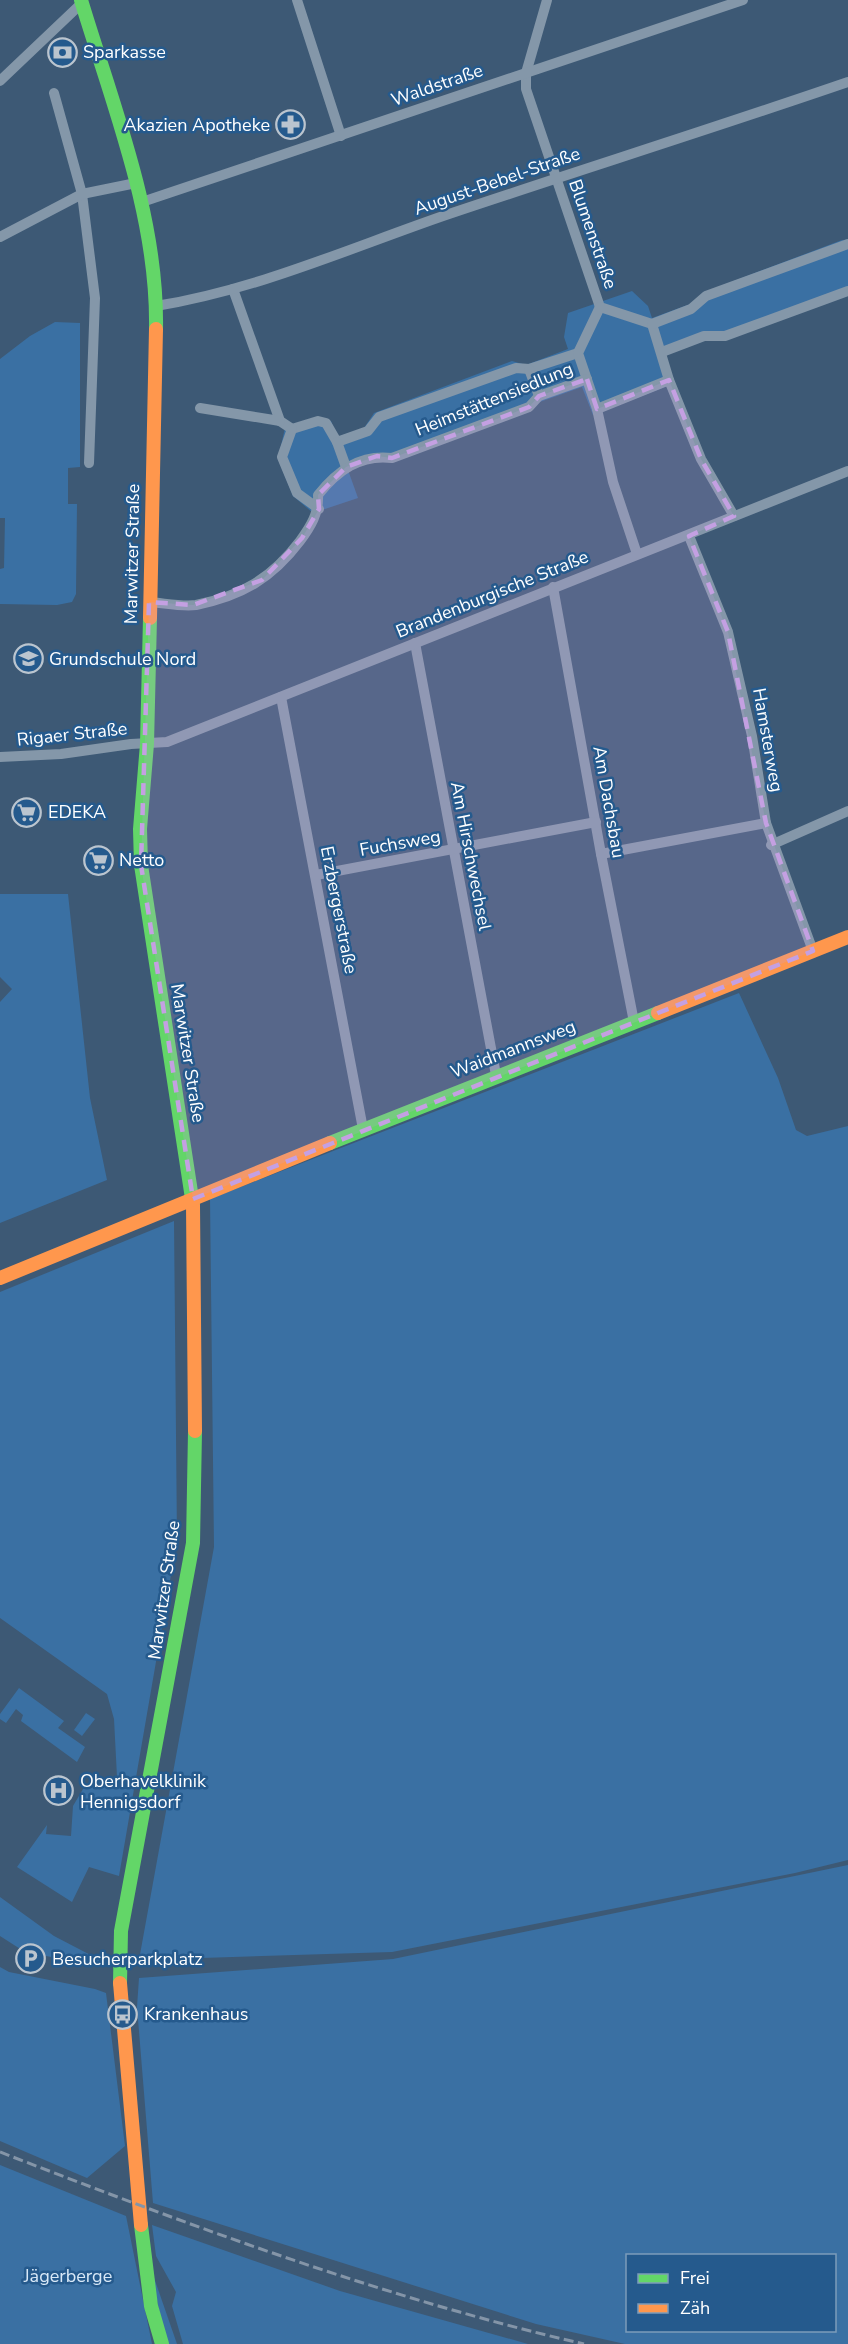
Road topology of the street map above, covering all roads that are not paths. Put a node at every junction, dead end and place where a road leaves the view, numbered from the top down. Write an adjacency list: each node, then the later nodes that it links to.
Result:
1 (297, 0): 9 (street)
2 (547, 0): 5 (street, Blumenstraße)
3 (743, 0): 5 (street, Waldstraße)
4 (83, 1): 6 (street); 11 (main road, Marwitzer Straße)
5 (526, 73): 9 (street, Waldstraße); 10 (street, Blumenstraße)
6 (0, 81)
7 (848, 82): 10 (street, August-Bebel-Straße)
8 (54, 93): 12 (street)
9 (341, 136): 13 (street, Waldstraße)
10 (556, 177): 16 (street, August-Bebel-Straße); 19 (street, Blumenstraße)
11 (136, 183): 12 (street); 13 (main road, Marwitzer Straße)
12 (82, 194): 14 (street); 32 (street)
13 (142, 202): 18 (main road, Marwitzer Straße)
14 (0, 237)
15 (848, 244): 20 (street)
16 (233, 289): 18 (street, August-Bebel-Straße); 29 (street)
17 (848, 291): 21 (street)
18 (156, 306): 40 (main road, Marwitzer Straße)
19 (600, 307): 20 (street); 22 (street, Heimstättensiedlung)
20 (652, 324): 21 (street)
21 (662, 352): 25 (street)
22 (578, 353): 23 (street, Heimstättensiedlung); 24 (street, Heimstättensiedlung)
23 (529, 369): 26 (street); 31 (street, Heimstättensiedlung)
24 (587, 380): 26 (street, Heimstättensiedlung); 28 (street, Heimstättensiedlung)
25 (669, 380): 28 (street); 36 (street)
26 (539, 396): 33 (street, Heimstättensiedlung)
27 (200, 408): 29 (street)
28 (597, 409): 38 (street, Heimstättensiedlung)
29 (280, 421): 30 (street)
30 (292, 429): 31 (street); 35 (street)
31 (337, 442): 33 (street)
32 (88, 463)
33 (346, 467): 35 (street, Heimstättensiedlung)
34 (848, 471): 36 (street, Brandenburgische Straße)
35 (319, 509): 40 (street, Heimstättensiedlung)
36 (734, 516): 37 (street, Brandenburgische Straße)
37 (689, 536): 38 (street, Brandenburgische Straße); 47 (street, Hamsterweg)
38 (637, 554): 39 (street, Brandenburgische Straße)
39 (553, 587): 41 (street, Brandenburgische Straße); 46 (street, Am Dachsbau)
40 (149, 602): 43 (main road, Marwitzer Straße)
41 (415, 643): 42 (street, Brandenburgische Straße); 49 (street, Am Hirschwechsel)
42 (281, 697): 43 (street, Brandenburgische Straße); 51 (street, Erzbergerstraße)
43 (147, 744): 44 (street, Rigaer Straße); 57 (main road, Marwitzer Straße)
44 (0, 757)
45 (848, 811): 48 (street)
46 (596, 822): 49 (street, Fuchsweg); 50 (street, Am Dachsbau)
47 (766, 823): 48 (street, Hamsterweg); 50 (street)
48 (771, 845): 53 (street, Hamsterweg)
49 (453, 850): 51 (street, Fuchsweg); 55 (street, Am Hirschwechsel)
50 (601, 854): 54 (street, Am Dachsbau)
51 (316, 876): 56 (street, Erzbergerstraße)
52 (848, 937): 53 (main road, Waidmannsweg)
53 (813, 951): 54 (main road, Waidmannsweg)
54 (634, 1022): 55 (main road, Waidmannsweg)
55 (496, 1075): 56 (main road, Waidmannsweg)
56 (363, 1129): 57 (main road, Waidmannsweg)
57 (193, 1198): 58 (main road, Waidmannsweg); 59 (main road, Marwitzer Straße)
58 (0, 1278)
59 (162, 2344)

